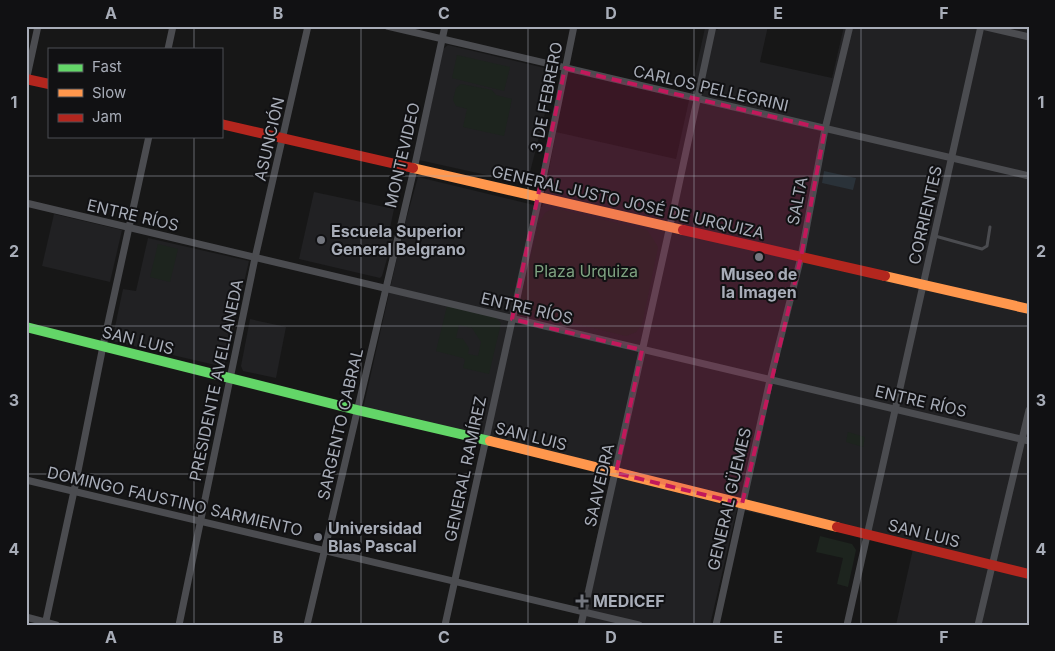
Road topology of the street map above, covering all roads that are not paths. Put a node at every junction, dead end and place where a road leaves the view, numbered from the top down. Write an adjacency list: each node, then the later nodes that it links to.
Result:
1 (38, 26): 14 (street)
2 (173, 26): 12 (street)
3 (308, 26): 20 (street, ASUNCIÓN)
4 (387, 26): 11 (street, CARLOS PELLEGRINI)
5 (445, 26): 11 (street, MONTEVIDEO)
6 (574, 26): 13 (street, 3 DE FEBRERO)
7 (713, 26): 16 (street, SAAVEDRA)
8 (850, 26): 18 (street, SALTA)
9 (982, 26): 10 (street); 21 (street, CORRIENTES)
10 (1029, 37)
11 (442, 39): 13 (street, CARLOS PELLEGRINI); 22 (street, MONTEVIDEO)
12 (168, 48)
13 (565, 68): 16 (street, CARLOS PELLEGRINI); 24 (street, 3 DE FEBRERO)
14 (26, 80): 15 (street)
15 (48, 84)
16 (697, 99): 18 (street, CARLOS PELLEGRINI); 26 (street, SAAVEDRA)
17 (222, 124): 20 (street, GENERAL JUSTO JOSÉ DE URQUIZA)
18 (825, 129): 21 (street, CARLOS PELLEGRINI); 30 (street, SALTA)
19 (149, 138): 28 (street)
20 (283, 139): 22 (street, GENERAL JUSTO JOSÉ DE URQUIZA); 31 (street, ASUNCIÓN)
21 (952, 158): 23 (street, CARLOS PELLEGRINI); 29 (street, CORRIENTES)
22 (414, 169): 24 (street, GENERAL JUSTO JOSÉ DE URQUIZA); 33 (street, MONTEVIDEO)
23 (1029, 176)
24 (539, 198): 26 (street, GENERAL JUSTO JOSÉ DE URQUIZA); 35 (street, 3 DE FEBRERO)
25 (26, 204): 28 (street, ENTRE RÍOS)
26 (670, 226): 30 (street, GENERAL JUSTO JOSÉ DE URQUIZA); 38 (street, SAAVEDRA)
27 (990, 227): 29 (lane)
28 (129, 228): 31 (street, ENTRE RÍOS); 37 (street)
29 (935, 236): 32 (street, CORRIENTES)
30 (800, 257): 32 (street, GENERAL JUSTO JOSÉ DE URQUIZA); 40 (street, SALTA)
31 (255, 258): 33 (street, ENTRE RÍOS); 39 (street, PRESIDENTE AVELLANEDA)
32 (924, 286): 34 (street, GENERAL JUSTO JOSÉ DE URQUIZA); 41 (street, CORRIENTES)
33 (386, 289): 35 (street, ENTRE RÍOS); 42 (street, SARGENTO CABRAL)
34 (1029, 309)
35 (512, 319): 38 (street, ENTRE RÍOS); 44 (street, GENERAL RAMÍREZ)
36 (26, 327): 37 (street, SAN LUIS)
37 (103, 346): 39 (street, SAN LUIS); 48 (street)
38 (642, 350): 40 (street, ENTRE RÍOS); 46 (street, SAAVEDRA)
39 (230, 378): 42 (street, SAN LUIS); 50 (street, PRESIDENTE AVELLANEDA)
40 (770, 380): 41 (street, ENTRE RÍOS); 49 (street, GENERAL GÜEMES)
41 (895, 409): 45 (street, ENTRE RÍOS); 51 (street, CORRIENTES)
42 (357, 410): 44 (street, SAN LUIS); 52 (street, SARGENTO CABRAL)
43 (1029, 410): 45 (street)
44 (486, 440): 46 (street, SAN LUIS); 55 (street, GENERAL RAMÍREZ)
45 (1025, 440): 53 (street)
46 (616, 473): 49 (street, SAN LUIS); 56 (street, SAAVEDRA)
47 (26, 480): 48 (street, DOMINGO FAUSTINO SARMIENTO)
48 (74, 491): 50 (street, DOMINGO FAUSTINO SARMIENTO); 58 (street)
49 (742, 504): 51 (street, SAN LUIS); 65 (street, GENERAL GÜEMES)
50 (201, 520): 52 (street, DOMINGO FAUSTINO SARMIENTO); 60 (street, PRESIDENTE AVELLANEDA)
51 (867, 534): 53 (street, SAN LUIS); 66 (street, CORRIENTES)
52 (324, 550): 55 (street, DOMINGO FAUSTINO SARMIENTO); 61 (street, SARGENTO CABRAL)
53 (992, 565): 54 (street, SAN LUIS); 67 (street)
54 (1029, 574)
55 (455, 580): 56 (street, DOMINGO FAUSTINO SARMIENTO); 62 (street, GENERAL RAMÍREZ)
56 (584, 611): 63 (street, SAAVEDRA); 64 (street, DOMINGO FAUSTINO SARMIENTO)
57 (26, 617): 58 (street)
58 (45, 624): 59 (street)
59 (56, 625)
60 (179, 625)
61 (307, 625)
62 (445, 625)
63 (581, 625)
64 (639, 625)
65 (716, 625)
66 (847, 625)
67 (978, 625)

